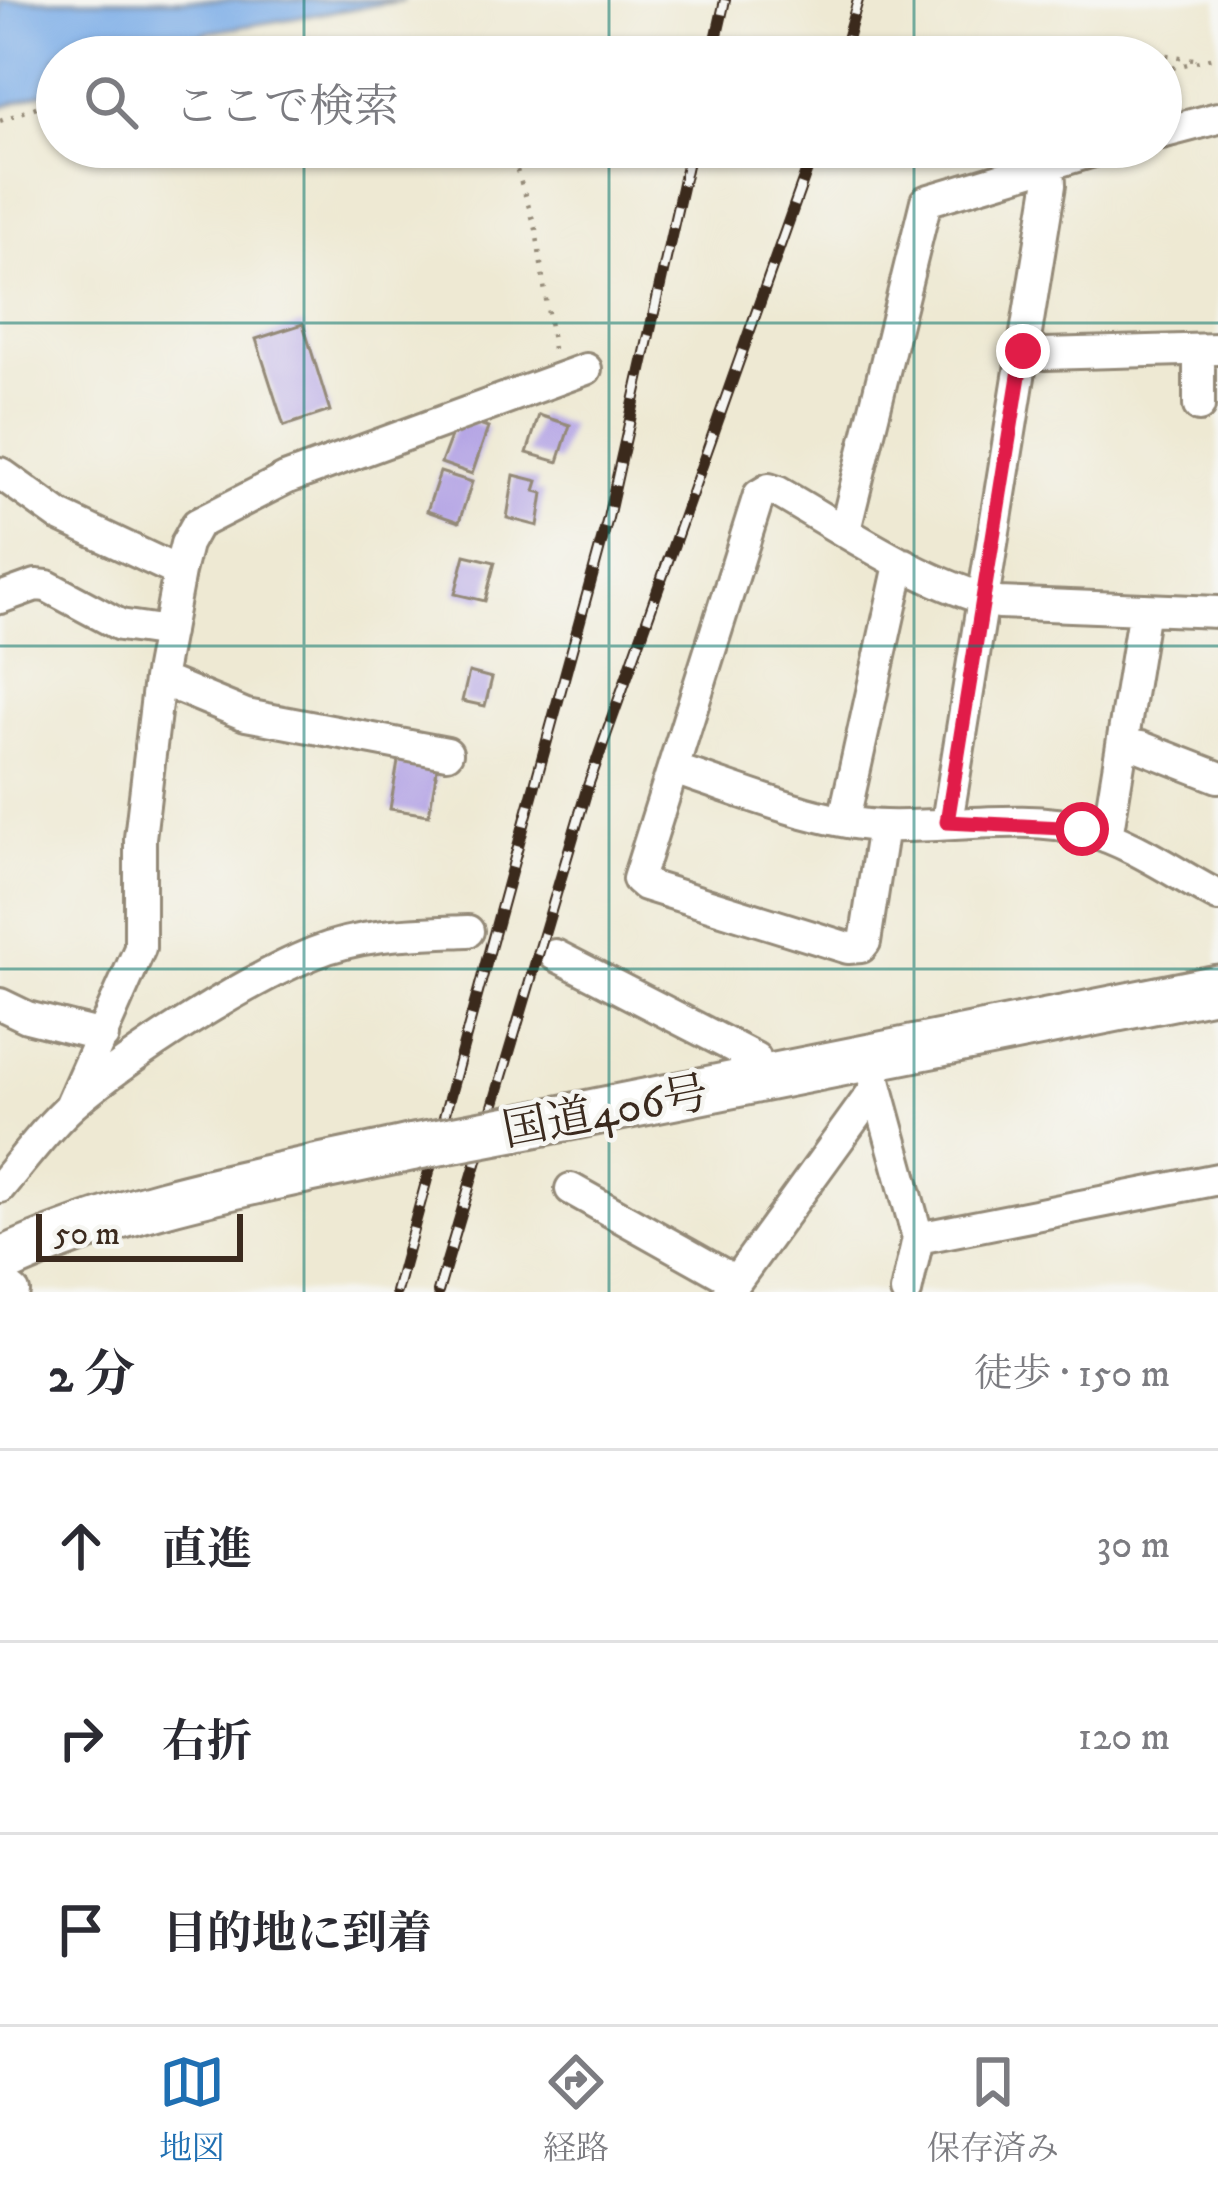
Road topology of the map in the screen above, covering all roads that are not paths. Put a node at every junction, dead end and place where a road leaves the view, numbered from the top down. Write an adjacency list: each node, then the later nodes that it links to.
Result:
1 (1218, 118): 2 (street)
2 (1182, 127)
3 (1028, 168): 10 (street)
4 (1049, 168): 6 (street)
5 (1209, 349): 6 (street); 8 (street)
6 (1023, 351): 14 (street)
7 (571, 374): 12 (street)
8 (1199, 406)
9 (0, 473): 12 (street)
10 (845, 530): 11 (street); 21 (street)
11 (905, 564): 14 (street); 23 (street)
12 (178, 572): 17 (street)
13 (0, 598): 17 (street)
14 (981, 598): 15 (street); 24 (street)
15 (1144, 609): 16 (street); 19 (street)
16 (1218, 612)
17 (168, 632): 18 (street)
18 (158, 679): 20 (street); 32 (street)
19 (1123, 744): 22 (street); 26 (street)
20 (447, 753)
21 (674, 769): 23 (street); 25 (street)
22 (1218, 777)
23 (844, 819): 25 (street)
24 (947, 822): 25 (street); 26 (street)
25 (884, 826)
26 (1107, 837): 27 (street)
27 (1218, 896)
28 (468, 931): 35 (street)
29 (555, 955): 34 (street)
30 (1218, 988): 33 (highway, 国道406号)
31 (0, 1004): 32 (street)
32 (103, 1036): 35 (street)
33 (873, 1074): 34 (highway, 国道406号); 39 (street); 42 (street)
34 (760, 1081): 40 (highway, 国道406号, bridge)
35 (70, 1106): 37 (street)
36 (1218, 1178): 39 (street)
37 (0, 1187)
38 (572, 1189): 42 (street)
39 (918, 1238): 44 (street)
40 (0, 1262)
41 (0, 1282): 43 (street)
42 (732, 1287)
43 (14, 1292)
44 (906, 1292)

